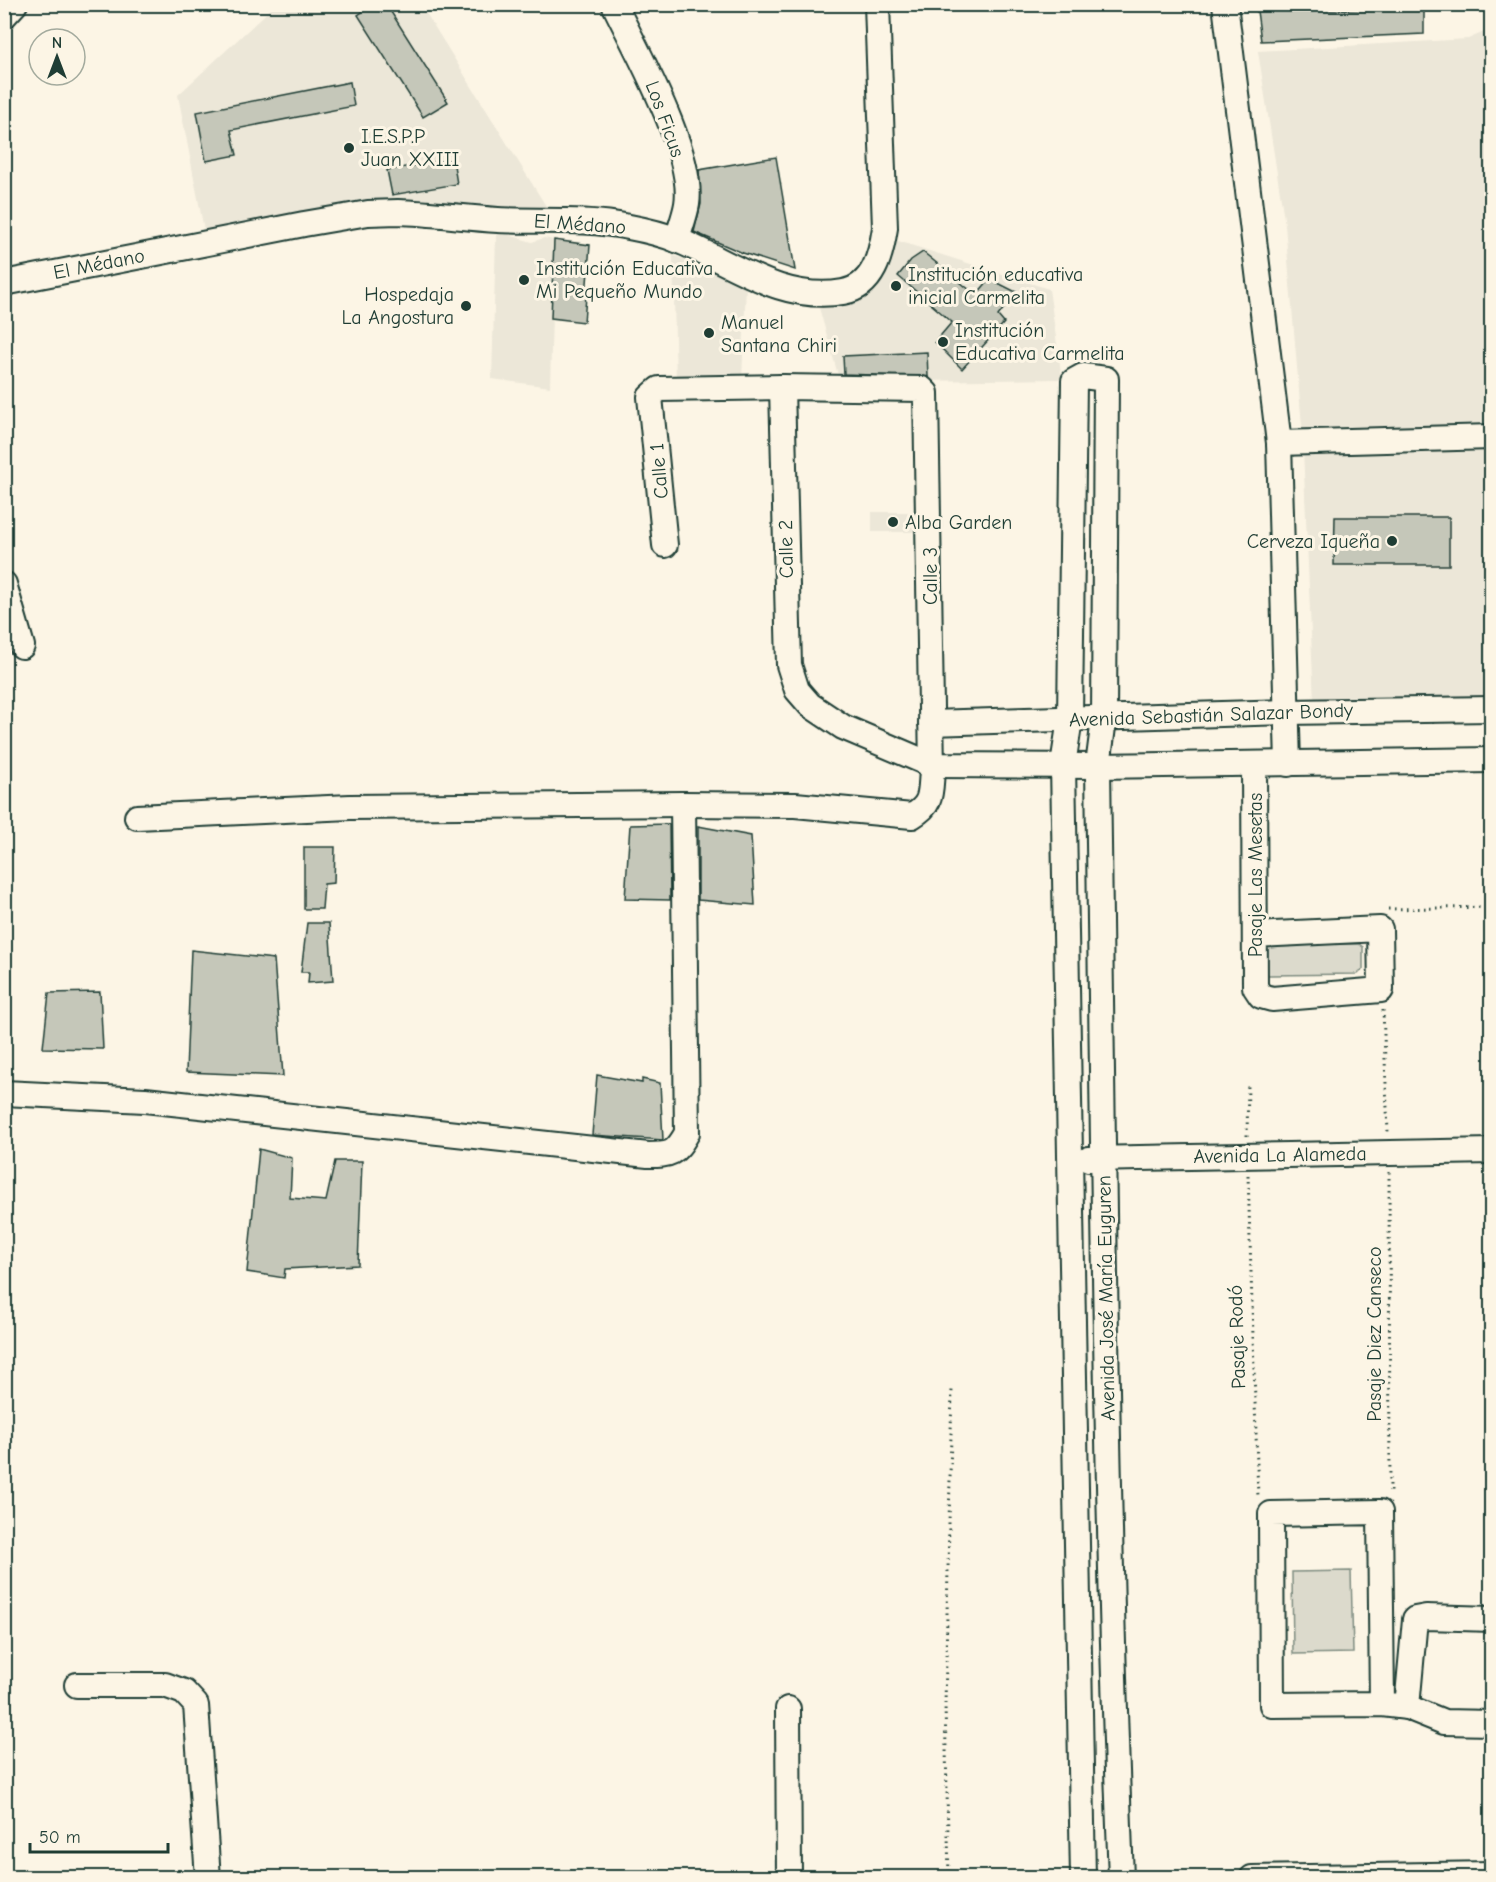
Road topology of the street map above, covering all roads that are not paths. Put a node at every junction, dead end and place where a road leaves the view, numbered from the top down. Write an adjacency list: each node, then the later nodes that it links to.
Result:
1 (15, 4): 5 (street)
2 (614, 4): 6 (street, Los Ficus)
3 (877, 4): 6 (street, El Médano)
4 (1225, 4): 10 (street)
5 (4, 16)
6 (677, 240): 7 (street, El Médano)
7 (4, 283)
8 (782, 387): 11 (street, Calle 1); 20 (street, Calle 3); 24 (street, Calle 2)
9 (1491, 437): 10 (street)
10 (1279, 443): 17 (street)
11 (665, 545)
12 (1071, 555): 13 (street); 13 (street, Avenida José María Euguren); 18 (street, Avenida José María Euguren)
13 (1105, 555): 19 (street, Avenida José María Euguren)
14 (4, 584): 15 (street)
15 (22, 646)
16 (1491, 709): 17 (street, Avenida Sebastián Salazar Bondy)
17 (1286, 712): 19 (street, Avenida Sebastián Salazar Bondy); 23 (street)
18 (1070, 719): 19 (street, Avenida Sebastián Salazar Bondy); 20 (street, Avenida Sebastián Salazar Bondy); 25 (street, Avenida José María Euguren)
19 (1104, 719): 26 (street, Avenida José María Euguren)
20 (931, 723): 24 (street, Calle 3)
21 (1491, 760): 23 (street)
22 (1254, 764): 23 (street); 26 (street); 29 (street, Pasaje Las Mesetas)
23 (1288, 764)
24 (932, 765): 25 (street); 27 (street, Calle 3)
25 (1063, 765): 26 (street); 33 (street, Avenida José María Euguren)
26 (1098, 766): 32 (street, Avenida José María Euguren)
27 (683, 804): 28 (street, Calle 3); 30 (street)
28 (137, 818)
29 (1255, 935): 29 (street, Pasaje Las Mesetas)
30 (4, 1093)
31 (1491, 1151): 32 (street, Avenida La Alameda)
32 (1103, 1158): 33 (street, Avenida La Alameda); 44 (street, Avenida José María Euguren)
33 (1068, 1160): 43 (street, Avenida José María Euguren)
34 (1491, 1619): 37 (street)
35 (77, 1685): 41 (street)
36 (1382, 1704): 36 (street); 37 (street)
37 (1407, 1707): 39 (street)
38 (788, 1708): 42 (street)
39 (1491, 1723)
40 (1491, 1874): 45 (street)
41 (208, 1878)
42 (789, 1878)
43 (1083, 1878)
44 (1121, 1878)
45 (1252, 1878)

